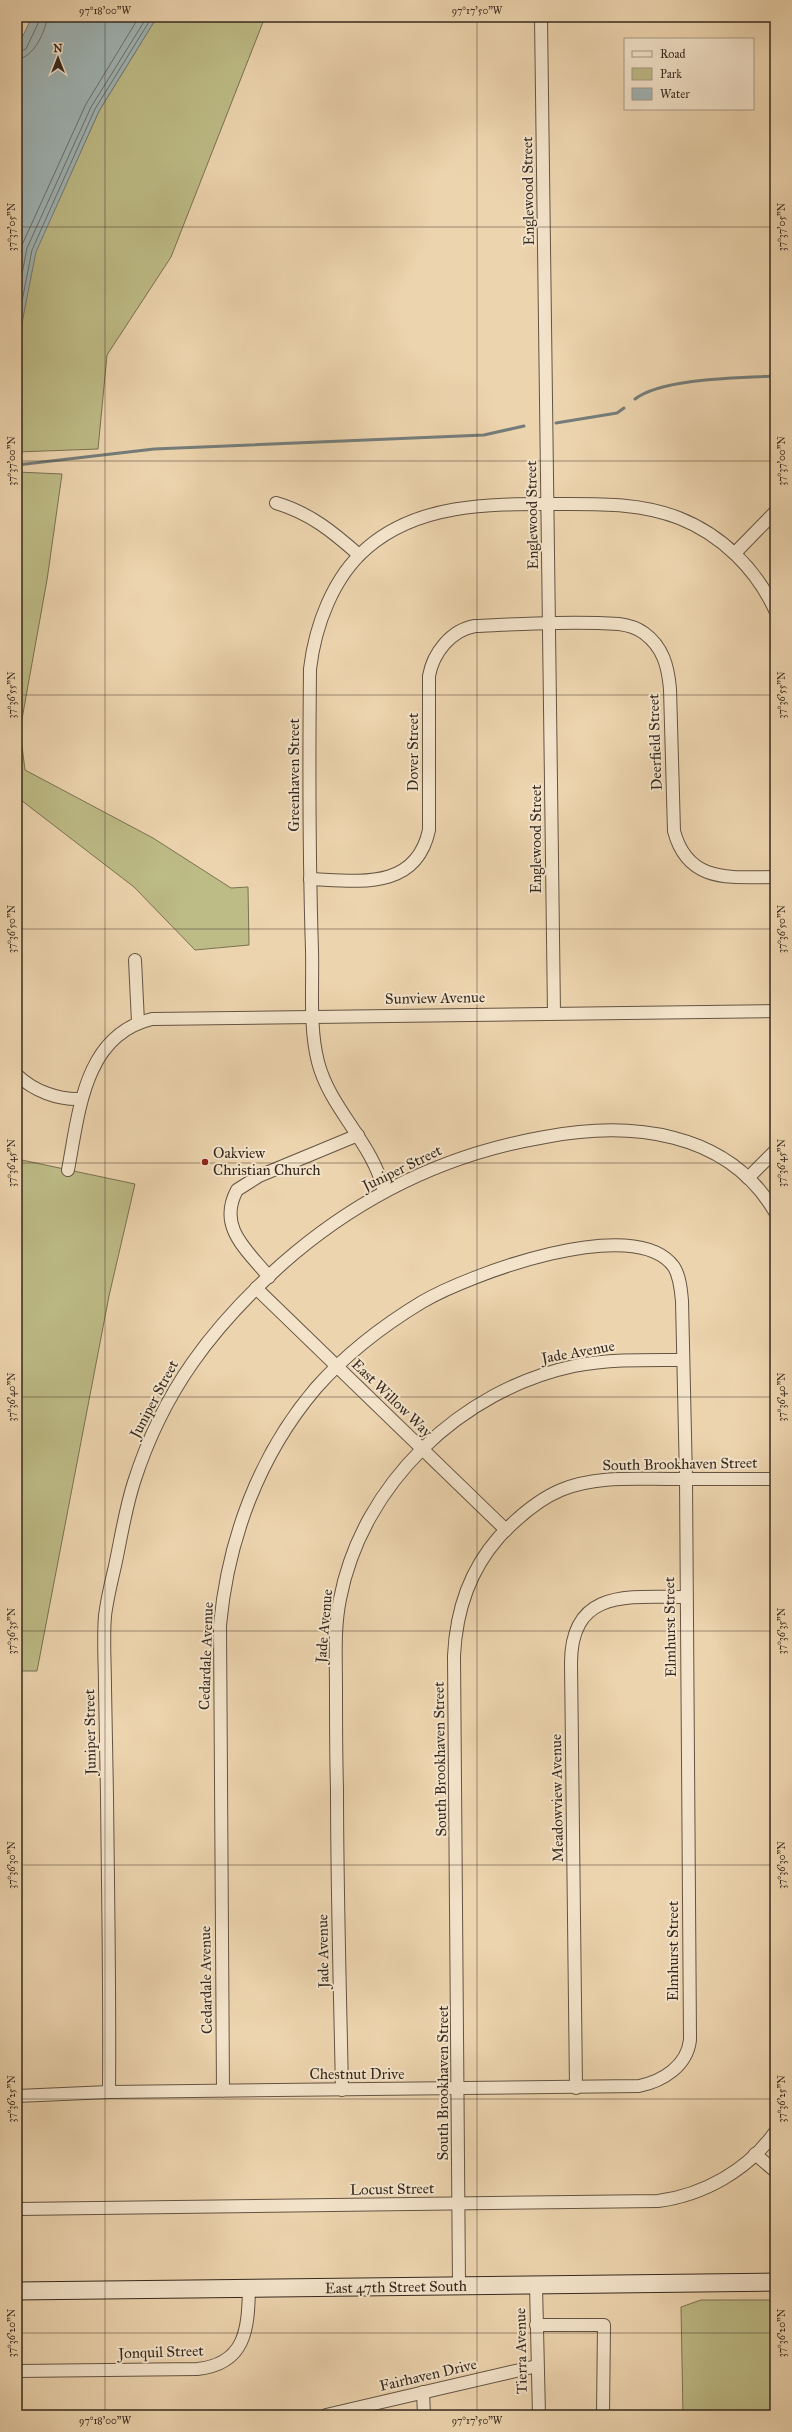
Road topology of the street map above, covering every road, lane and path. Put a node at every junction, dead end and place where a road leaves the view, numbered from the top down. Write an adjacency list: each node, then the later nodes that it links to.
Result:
1 (541, 17): 3 (street, Englewood Street)
2 (276, 503): 6 (street)
3 (548, 504): 5 (street, Greenhaven Street); 6 (street, Greenhaven Street); 8 (street, Englewood Street)
4 (775, 512): 5 (street)
5 (735, 553): 7 (street, Greenhaven Street)
6 (359, 555): 10 (street, Greenhaven Street)
7 (775, 610)
8 (550, 625): 9 (street, Deerfield Street); 10 (street, Dover Street); 13 (street, Englewood Street)
9 (775, 877)
10 (310, 879): 14 (street, Greenhaven Street)
11 (135, 960): 15 (street)
12 (775, 1011): 13 (street, Sunview Avenue)
13 (554, 1013): 14 (street, Sunview Avenue)
14 (313, 1016): 15 (street, Sunview Avenue); 18 (street, Greenhaven Street)
15 (138, 1022): 17 (street, Sunview Avenue)
16 (17, 1075): 17 (street)
17 (82, 1099): 20 (street, Sunview Avenue)
18 (358, 1135): 22 (street, Greenhaven Street); 25 (street)
19 (775, 1151): 21 (street)
20 (68, 1170)
21 (748, 1178): 22 (street, Juniper Street); 23 (street, Juniper Street)
22 (384, 1191): 25 (street, Juniper Street)
23 (775, 1212)
24 (612, 1246): 27 (street, Elmhurst Street); 28 (street, Cedardale Avenue)
25 (269, 1277): 26 (street, Juniper Street)
26 (256, 1288): 28 (street, East Willow Way); 39 (street, Juniper Street)
27 (684, 1360): 29 (street, Jade Avenue); 31 (street, Elmhurst Street)
28 (337, 1367): 29 (street, East Willow Way); 38 (street, Cedardale Avenue)
29 (422, 1450): 32 (street, East Willow Way); 36 (street, Jade Avenue)
30 (775, 1479): 31 (street, South Brookhaven Street)
31 (686, 1480): 32 (street, South Brookhaven Street); 33 (street, Elmhurst Street)
32 (506, 1530): 37 (street, South Brookhaven Street)
33 (685, 1597): 34 (street, Elmhurst Street); 35 (street, Meadowview Avenue)
34 (686, 2054): 35 (street, Chestnut Drive)
35 (576, 2088): 37 (street, Chestnut Drive)
36 (342, 2090): 37 (street, Chestnut Drive); 38 (street, Chestnut Drive)
37 (459, 2090): 44 (street, South Brookhaven Street)
38 (224, 2091): 39 (street, Chestnut Drive)
39 (109, 2092): 40 (street, Chestnut Drive)
40 (17, 2096)
41 (775, 2132): 42 (street, Locust Street)
42 (755, 2154): 43 (street); 44 (street, Locust Street)
43 (775, 2171)
44 (459, 2204): 45 (street, Locust Street); 48 (street, South Brookhaven Street)
45 (17, 2209)
46 (775, 2282): 47 (main road, East 47th Street South)
47 (536, 2285): 48 (main road, East 47th Street South); 51 (street, Tierra Avenue)
48 (459, 2286): 49 (main road, East 47th Street South)
49 (249, 2289): 50 (main road, East 47th Street South); 53 (street, Jonquil Street)
50 (17, 2291)
51 (536, 2324): 52 (street, Tierra Avenue); 58 (street)
52 (538, 2366): 54 (street, Fairhaven Drive); 57 (street, Tierra Avenue)
53 (17, 2371)
54 (423, 2392): 55 (street, Fairhaven Drive); 56 (street)
55 (326, 2415)
56 (424, 2415)
57 (539, 2415)
58 (603, 2415)

